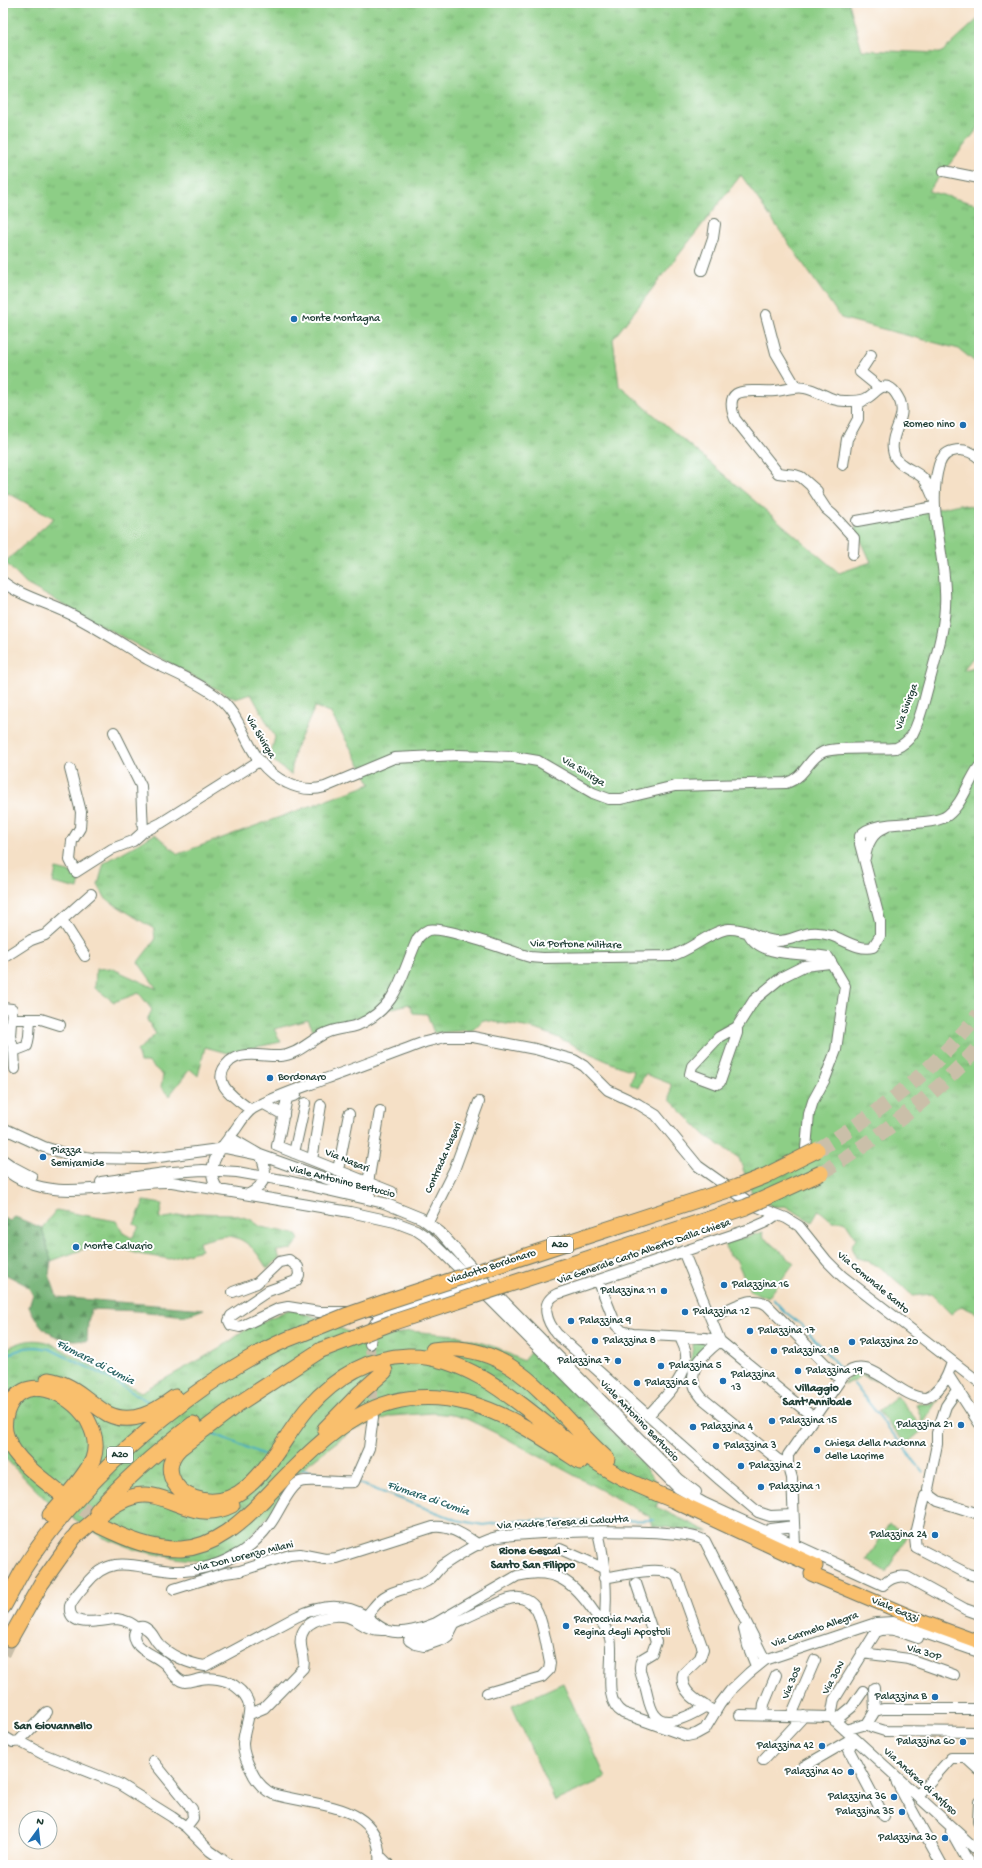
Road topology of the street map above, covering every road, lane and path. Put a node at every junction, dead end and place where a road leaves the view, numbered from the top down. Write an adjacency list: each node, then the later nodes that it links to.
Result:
1 (944, 170): 2 (street)
2 (979, 178)
3 (715, 224): 4 (street)
4 (702, 270)
5 (766, 315): 7 (street)
6 (871, 355): 8 (street)
7 (796, 387): 9 (street); 12 (street)
8 (877, 388): 9 (street); 14 (street)
9 (864, 400): 11 (street)
10 (979, 458): 14 (street, Via Sivirga)
11 (843, 465)
12 (808, 482): 13 (street); 16 (street)
13 (817, 491)
14 (935, 504): 15 (street); 19 (street, Via Sivirga)
15 (857, 521)
16 (853, 554)
17 (3, 582): 19 (street, Via Sivirga)
18 (114, 732): 22 (street)
19 (259, 761): 22 (street)
20 (979, 767): 25 (street, Via Portone Militare)
21 (70, 769): 22 (street)
22 (143, 832)
23 (91, 894): 24 (street)
24 (62, 920): 26 (street); 27 (street)
25 (748, 932): 28 (street); 41 (street, Via Portone Militare)
26 (85, 956)
27 (3, 958)
28 (830, 963): 33 (street); 49 (street)
29 (3, 1008): 30 (street)
30 (11, 1019): 31 (street); 34 (street)
31 (30, 1019): 32 (street); 34 (street)
32 (60, 1026)
33 (737, 1027): 33 (street)
34 (14, 1050): 35 (street)
35 (15, 1069)
36 (310, 1085): 39 (street); 44 (street, Via Nasari); 64 (street, Via Comunale Santo)
37 (479, 1102): 65 (street, Contrada Nasari)
38 (305, 1103): 45 (street)
39 (264, 1104): 41 (street); 44 (street)
40 (321, 1105): 53 (street)
41 (250, 1110): 47 (street)
42 (380, 1111): 59 (street)
43 (349, 1114): 56 (street)
44 (283, 1118): 45 (street); 50 (street, Via Nasari)
45 (300, 1125): 50 (street)
46 (3, 1128): 48 (street)
47 (229, 1137): 48 (street); 51 (street)
48 (221, 1148): 51 (street); 55 (street)
49 (811, 1149): 74 (highway, Viadotto Bordonaro / A20, bridge)
50 (294, 1153): 53 (street, Via Nasari)
51 (260, 1155): 58 (street); 63 (street)
52 (3, 1160): 55 (street, Viale Antonino Bertuccio)
53 (312, 1160): 56 (street, Via Nasari)
54 (3, 1168): 60 (street, Viale Antonino Bertuccio)
55 (212, 1170): 58 (street, Viale Antonino Bertuccio); 60 (street)
56 (338, 1170): 59 (street, Via Nasari)
57 (820, 1173): 76 (highway, Viadotto Bordonaro / A20, bridge)
58 (265, 1176): 62 (street); 63 (street, Viale Antonino Bertuccio)
59 (368, 1183): 61 (street, Via Nasari)
60 (218, 1189): 62 (street, Viale Antonino Bertuccio)
61 (392, 1192)
62 (249, 1194): 68 (street, Viale Antonino Bertuccio)
63 (384, 1203): 65 (street, Viale Antonino Bertuccio)
64 (776, 1215): 66 (street, Via Generale Carlo Alberto Dalla Chiesa); 78 (street, Via Comunale Santo)
65 (428, 1222): 68 (street, Viale Antonino Bertuccio)
66 (683, 1251): 67 (street, Via Generale Carlo Alberto Dalla Chiesa); 71 (street)
67 (598, 1280): 72 (street); 85 (street, Via Generale Carlo Alberto Dalla Chiesa)
68 (480, 1284): 70 (street); 97 (street, Viale Antonino Bertuccio); 100 (street, Viale Antonino Bertuccio)
69 (233, 1292): 70 (street)
70 (396, 1311): 75 (street)
71 (712, 1317): 73 (street); 81 (street)
72 (680, 1337): 73 (street); 85 (street)
73 (720, 1342): 86 (street); 90 (street)
74 (276, 1343): 84 (highway); 110 (highway, A20)
75 (370, 1344)
76 (322, 1350): 92 (highway); 99 (highway, A20)
77 (433, 1350): 92 (highway)
78 (952, 1362): 80 (street); 82 (street, Via Comunale Santo)
79 (385, 1371): 91 (highway)
80 (948, 1375): 81 (street); 83 (street)
81 (840, 1379): 86 (street)
82 (979, 1382)
83 (956, 1390): 88 (street); 93 (street)
84 (3, 1407)
85 (648, 1416): 95 (street, Via Generale Carlo Alberto Dalla Chiesa)
86 (813, 1416): 90 (street)
87 (373, 1417): 114 (street)
88 (979, 1423)
89 (3, 1441): 109 (highway)
90 (788, 1464): 95 (street)
91 (621, 1485): 99 (highway); 103 (highway)
92 (656, 1492): 103 (highway)
93 (928, 1492): 94 (street); 105 (street)
94 (979, 1514)
95 (794, 1515): 96 (street)
96 (794, 1526): 97 (street); 100 (street)
97 (770, 1529): 100 (street, Viale Antonino Bertuccio)
98 (598, 1532): 101 (street, Via Madre Teresa di Calcutta); 104 (street); 124 (street, Via Madre Teresa di Calcutta)
99 (72, 1539): 118 (highway, A20)
100 (795, 1543): 103 (street)
101 (479, 1545): 107 (street, Via Don Lorenzo Milani); 112 (street, Via Madre Teresa di Calcutta)
102 (560, 1549): 104 (street)
103 (815, 1566): 108 (main road, Viale Gazzi); 119 (main road, Viale Gazzi)
104 (604, 1573): 113 (street); 130 (street)
105 (979, 1577)
106 (636, 1582): 130 (street)
107 (174, 1589)
108 (880, 1589): 111 (street); 117 (main road, Viale Gazzi)
109 (3, 1593)
110 (3, 1607)
111 (979, 1614)
112 (366, 1616): 114 (street); 115 (street)
113 (604, 1626): 116 (street); 130 (street)
114 (137, 1628): 134 (street)
115 (385, 1630): 116 (street); 134 (street)
116 (400, 1632): 129 (street)
117 (979, 1634)
118 (10, 1640)
119 (979, 1642)
120 (979, 1652): 124 (street, Via Carmelo Allegra)
121 (862, 1653): 122 (street); 126 (street, Via 30P); 139 (street, Via 30N)
122 (979, 1658)
123 (815, 1660): 137 (street, Via 30S)
124 (761, 1663): 130 (street, Via Carmelo Allegra)
125 (776, 1675): 136 (street)
126 (954, 1675)
127 (874, 1688): 132 (street)
128 (863, 1691): 139 (street)
129 (488, 1693)
130 (714, 1707)
131 (979, 1710): 132 (street)
132 (875, 1711): 140 (street)
133 (48, 1712): 145 (street)
134 (250, 1714): 160 (street)
135 (740, 1715): 136 (street)
136 (763, 1715): 137 (street)
137 (791, 1716): 138 (street)
138 (804, 1716): 139 (street); 148 (street)
139 (833, 1719): 141 (street, Via Andrea di Anfuso)
140 (867, 1724): 141 (street); 142 (street)
141 (845, 1730): 143 (street, Via Andrea di Anfuso)
142 (979, 1732)
143 (853, 1738): 150 (street); 152 (street, Via Andrea di Anfuso); 155 (street)
144 (4, 1739): 145 (street)
145 (19, 1741): 158 (street)
146 (966, 1758): 147 (street); 151 (street); 153 (street)
147 (979, 1758)
148 (763, 1760)
149 (153, 1761): 158 (street)
150 (803, 1767)
151 (979, 1770)
152 (892, 1774): 153 (street, Via Andrea di Anfuso); 163 (street)
153 (917, 1796): 157 (street, Via Andrea di Anfuso)
154 (979, 1802): 156 (street)
155 (884, 1816)
156 (978, 1822)
157 (947, 1824): 159 (street, Via Andrea di Anfuso); 164 (street)
158 (186, 1827): 161 (street)
159 (979, 1852)
160 (379, 1861): 162 (street)
161 (230, 1865)
162 (389, 1865)
163 (942, 1865)
164 (970, 1865)

